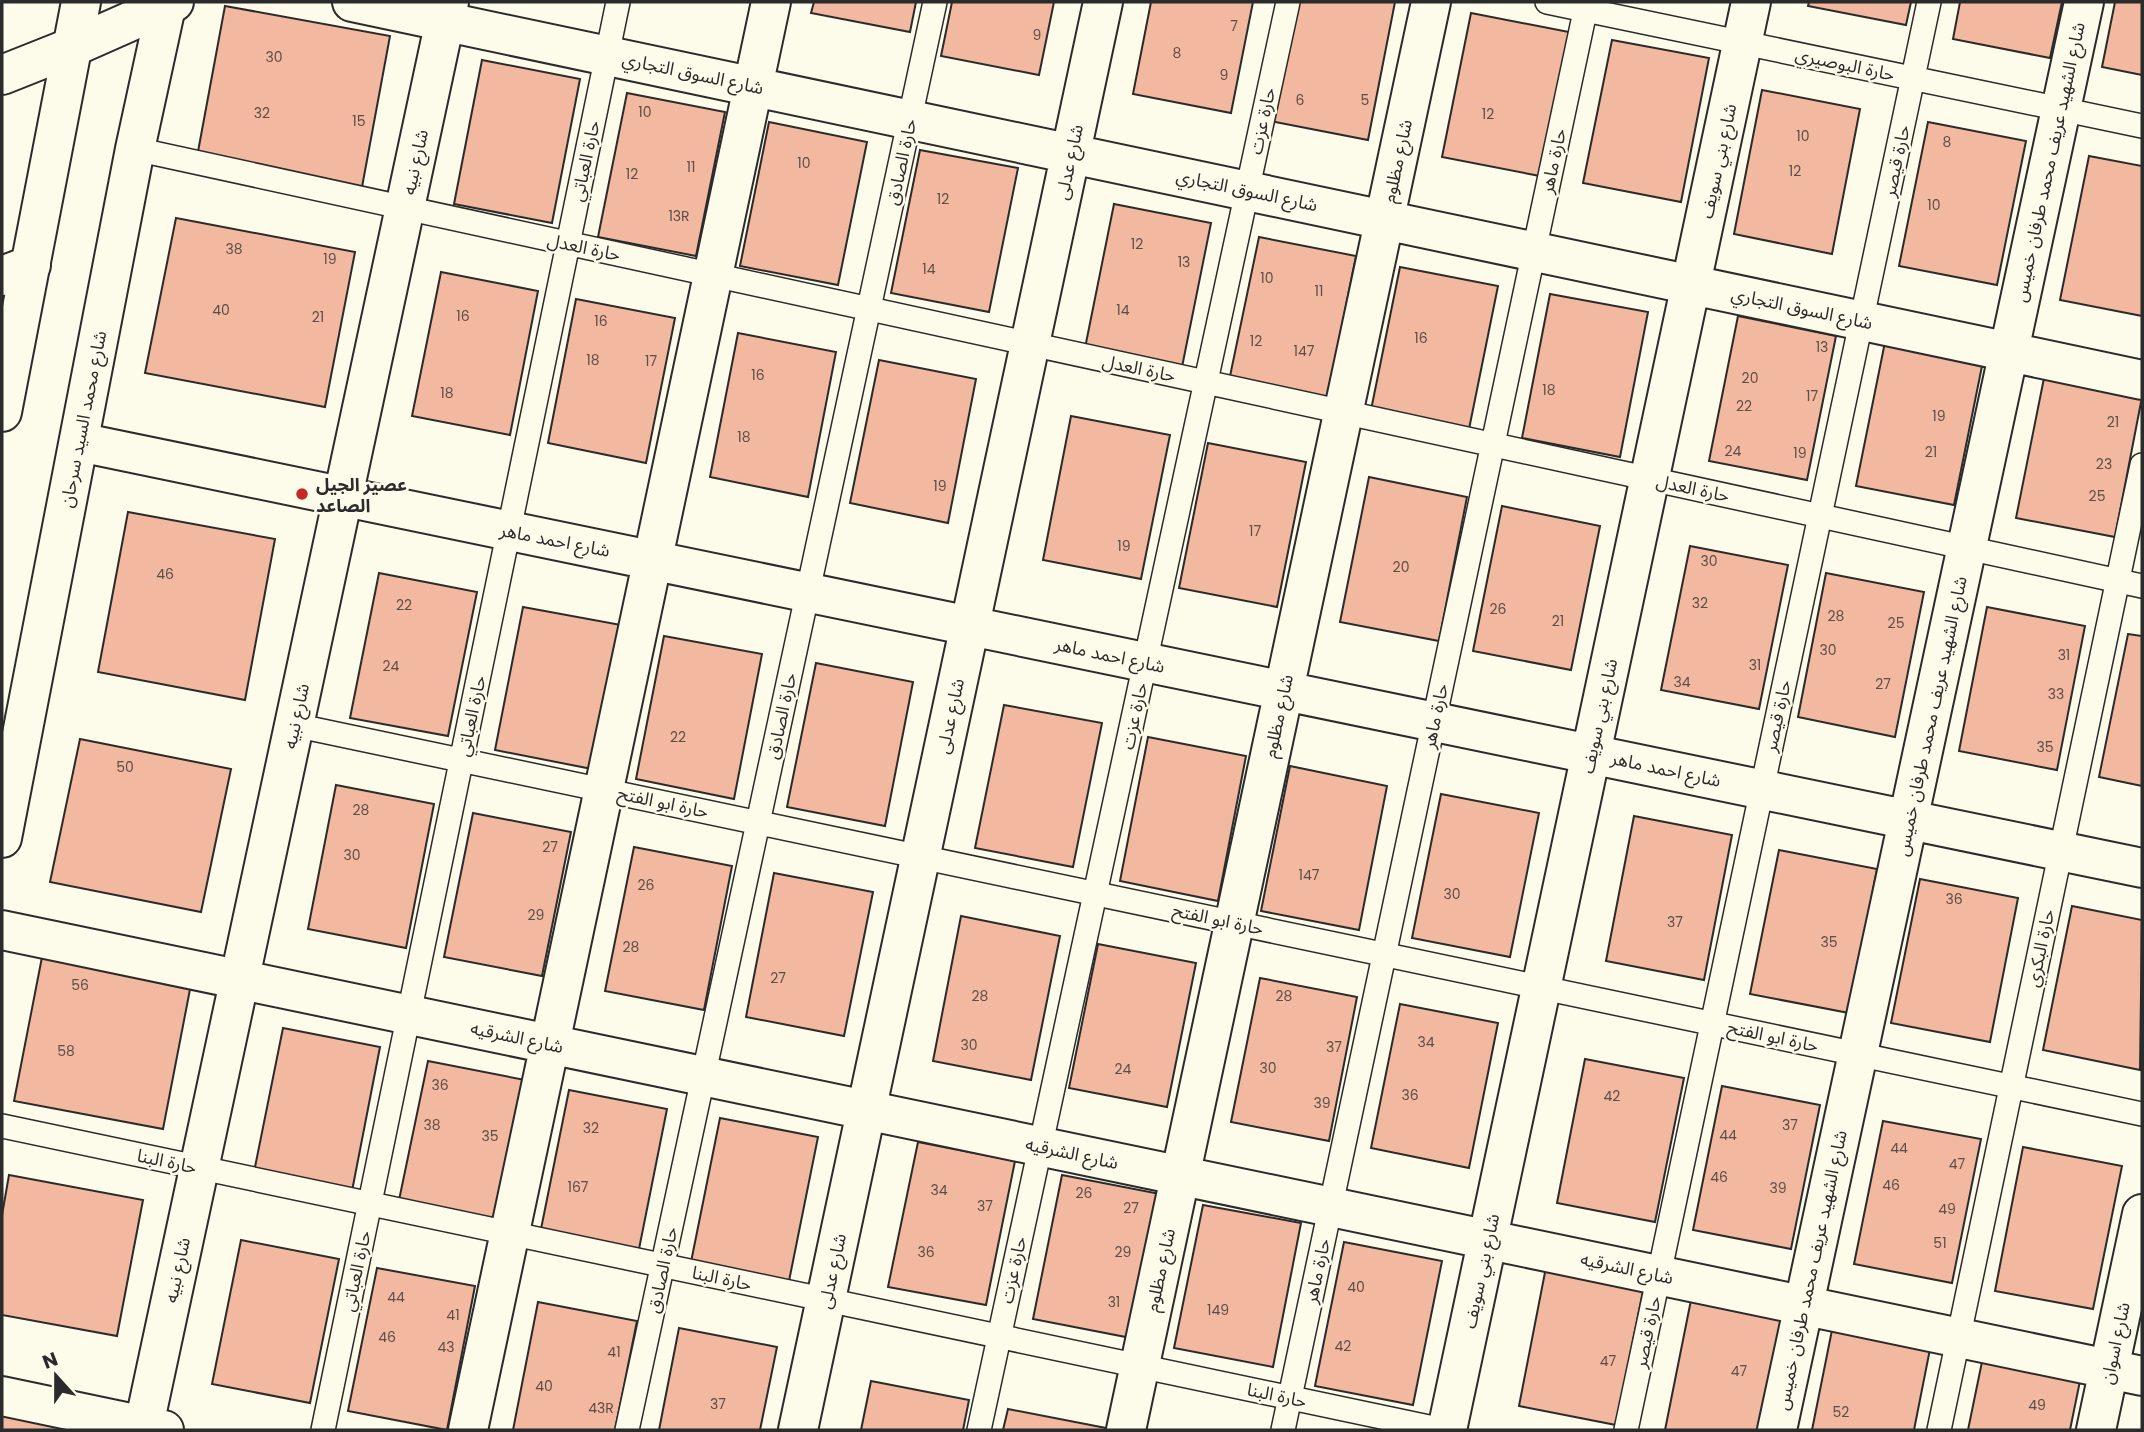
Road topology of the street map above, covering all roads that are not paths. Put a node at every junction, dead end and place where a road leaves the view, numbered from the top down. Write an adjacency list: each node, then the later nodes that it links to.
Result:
1 (80, 2): 17 (street)
2 (352, 2): 15 (street, شارع السوق التجاري)
3 (618, 2): 18 (lane, حارة العباتي)
4 (771, 2): 21 (street)
5 (935, 2): 23 (lane, حارة الصادق)
6 (1103, 2): 26 (street, شارع عدلى)
7 (1288, 2): 27 (lane, حارة عزت)
8 (1432, 2): 29 (street, شارع مظلوم)
9 (1547, 2): 14 (lane, حارة البوصيري)
10 (1752, 2): 16 (street, شارع بني سويف)
11 (1930, 2): 20 (lane, حارة قيصر)
12 (2084, 2): 22 (street, شارع الشهيد عريف محمد طرفان خميس)
13 (169, 3): 17 (street); 25 (street, شارع محمد السيد سرحان)
14 (1586, 6): 16 (lane, حارة البوصيري); 31 (lane, حارة ماهر)
15 (447, 11): 18 (street, شارع السوق التجاري); 28 (street, شارع نبيه)
16 (1743, 42): 20 (lane, حارة البوصيري); 34 (street, شارع بني سويف)
17 (70, 48): 19 (street); 32 (street)
18 (607, 55): 21 (street, شارع السوق التجاري); 30 (lane, حارة العباتي)
19 (2, 75)
20 (1913, 78): 22 (lane, حارة البوصيري); 36 (lane, حارة قيصر)
21 (753, 86): 23 (street, شارع السوق التجاري); 33 (street)
22 (2061, 109): 24 (lane, حارة البوصيري); 38 (street, شارع الشهيد عريف محمد طرفان خميس)
23 (910, 119): 26 (street, شارع السوق التجاري); 35 (lane, حارة الصادق)
24 (2142, 126)
25 (135, 149): 28 (lane, حارة العدل); 43 (street, شارع محمد السيد سرحان)
26 (1070, 153): 27 (street, شارع السوق التجاري); 37 (street, شارع عدلى)
27 (1247, 190): 29 (street, شارع السوق التجاري); 40 (lane, حارة عزت)
28 (405, 208): 30 (lane, حارة العدل); 47 (street, شارع نبيه)
29 (1384, 219): 31 (street, شارع السوق التجاري); 42 (street, شارع مظلوم)
30 (568, 244): 33 (lane, حارة العدل); 49 (lane, حارة العباتي)
31 (1534, 251): 34 (street, شارع السوق التجاري); 44 (lane, حارة ماهر)
32 (16, 271): 41 (street)
33 (713, 275): 35 (lane, حارة العدل); 51 (street)
34 (1691, 285): 36 (street, شارع السوق التجاري); 46 (street, شارع بني سويف)
35 (869, 309): 37 (lane, حارة العدل); 54 (lane, حارة الصادق)
36 (1861, 320): 38 (street, شارع السوق التجاري); 48 (lane, حارة قيصر)
37 (1029, 344): 40 (lane, حارة العدل); 55 (street, شارع عدلى)
38 (2008, 352): 39 (street, شارع السوق التجاري); 50 (street, شارع الشهيد عريف محمد طرفان خميس)
39 (2142, 380)
40 (1206, 382): 42 (lane, حارة العدل); 56 (lane, حارة عزت)
41 (2, 412)
42 (1343, 413): 44 (lane, حارة العدل); 57 (street, شارع مظلوم)
43 (79, 442): 47 (street, شارع احمد ماهر); 66 (street, شارع محمد السيد سرحان)
44 (1493, 445): 46 (lane, حارة العدل); 58 (lane, حارة ماهر)
45 (2142, 465): 52 (lane, حارة البكري)
46 (1650, 479): 48 (lane, حارة العدل); 60 (street, شارع بني سويف)
47 (343, 496): 49 (street, شارع احمد ماهر); 59 (street, شارع نبيه)
48 (1819, 516): 50 (lane, حارة العدل); 62 (lane, حارة قيصر)
49 (509, 530): 51 (street, شارع احمد ماهر); 61 (lane, حارة العباتي)
50 (1966, 548): 52 (lane, حارة العدل); 64 (street, شارع الشهيد عريف محمد طرفان خميس)
51 (653, 560): 54 (street, شارع احمد ماهر); 63 (street)
52 (2118, 581): 53 (lane, حارة العدل); 67 (lane, حارة البكري)
53 (2142, 586)
54 (808, 592): 55 (street, شارع احمد ماهر); 65 (lane, حارة الصادق)
55 (970, 625): 56 (street, شارع احمد ماهر); 68 (street, شارع عدلى)
56 (1145, 662): 57 (street, شارع احمد ماهر); 70 (lane, حارة عزت)
57 (1284, 691): 58 (street, شارع احمد ماهر); 71 (street, شارع مظلوم)
58 (1434, 721): 60 (street, شارع احمد ماهر); 73 (lane, حارة ماهر)
59 (294, 725): 61 (lane, حارة ابو الفتح); 74 (street, شارع نبيه)
60 (1591, 754): 62 (street, شارع احمد ماهر); 75 (street, شارع بني سويف)
61 (462, 760): 63 (lane, حارة ابو الفتح); 76 (lane, حارة العباتي)
62 (1762, 789): 64 (street, شارع احمد ماهر); 77 (lane, حارة قيصر)
63 (604, 790): 65 (lane, حارة ابو الفتح); 78 (street)
64 (1909, 819): 67 (street, شارع احمد ماهر); 79 (street, شارع الشهيد عريف محمد طرفان خميس)
65 (759, 822): 68 (lane, حارة ابو الفتح); 80 (lane, حارة الصادق)
66 (2, 838)
67 (2061, 851): 69 (street, شارع احمد ماهر); 81 (lane, حارة البكري)
68 (920, 857): 70 (lane, حارة ابو الفتح); 82 (street, شارع عدلى)
69 (2142, 868)
70 (1095, 893): 71 (lane, حارة ابو الفتح); 85 (lane, حارة عزت)
71 (1234, 923): 73 (lane, حارة ابو الفتح); 87 (street, شارع مظلوم)
72 (2, 930): 74 (street, شارع الشرقيه)
73 (1384, 954): 75 (lane, حارة ابو الفتح); 89 (lane, حارة ماهر)
74 (239, 979): 76 (street, شارع الشرقيه); 86 (street, شارع نبيه)
75 (1541, 987): 77 (lane, حارة ابو الفتح); 92 (street, شارع بني سويف)
76 (409, 1015): 78 (street, شارع الشرقيه); 88 (lane, حارة العباتي)
77 (1712, 1024): 79 (lane, حارة ابو الفتح); 94 (lane, حارة قيصر)
78 (550, 1044): 80 (street, شارع الشرقيه); 91 (street)
79 (1857, 1054): 81 (lane, حارة ابو الفتح); 96 (street, شارع الشهيد عريف محمد طرفان خميس)
80 (704, 1076): 82 (street, شارع الشرقيه); 93 (lane, حارة الصادق)
81 (2011, 1087): 83 (lane, حارة ابو الفتح); 98 (lane, حارة البكري)
82 (866, 1110): 85 (street, شارع الشرقيه); 95 (street, شارع عدلى)
83 (2142, 1114)
84 (2, 1126): 86 (lane, حارة البنا)
85 (1041, 1146): 87 (street, شارع الشرقيه); 97 (lane, حارة عزت)
86 (198, 1167): 88 (lane, حارة البنا); 103 (street, شارع نبيه)
87 (1180, 1175): 89 (street, شارع الشرقيه); 99 (street, شارع مظلوم)
88 (370, 1204): 91 (lane, حارة البنا); 104 (lane, حارة العباتي)
89 (1330, 1207): 92 (street, شارع الشرقيه); 102 (lane, حارة ماهر)
90 (2142, 1214): 100 (street, شارع اسوان)
91 (510, 1233): 93 (lane, حارة البنا); 105 (street)
92 (1488, 1240): 94 (street, شارع الشرقيه); 111 (street, شارع بني سويف)
93 (663, 1266): 95 (lane, حارة البنا); 106 (lane, حارة الصادق)
94 (1659, 1275): 96 (street, شارع الشرقيه); 112 (lane, حارة قيصر)
95 (825, 1300): 97 (lane, حارة البنا); 107 (street, شارع عدلى)
96 (1804, 1306): 98 (street, شارع الشرقيه); 113 (street, شارع الشهيد عريف محمد طرفان خميس)
97 (999, 1336): 99 (lane, حارة البنا); 108 (lane, حارة عزت)
98 (1958, 1338): 100 (street, شارع الشرقيه); 114 (lane, حارة البكري)
99 (1139, 1366): 102 (lane, حارة البنا); 109 (street, شارع مظلوم)
100 (2126, 1373): 115 (street, شارع اسوان)
101 (2, 1396): 103 (street)
102 (1290, 1398): 110 (lane, حارة ماهر); 111 (lane, حارة البنا)
103 (150, 1429)
104 (323, 1430)
105 (468, 1430)
106 (627, 1430)
107 (797, 1430)
108 (979, 1430)
109 (1126, 1430)
110 (1283, 1430)
111 (1445, 1430)
112 (1626, 1430)
113 (1777, 1430)
114 (1938, 1430)
115 (2096, 1430)

